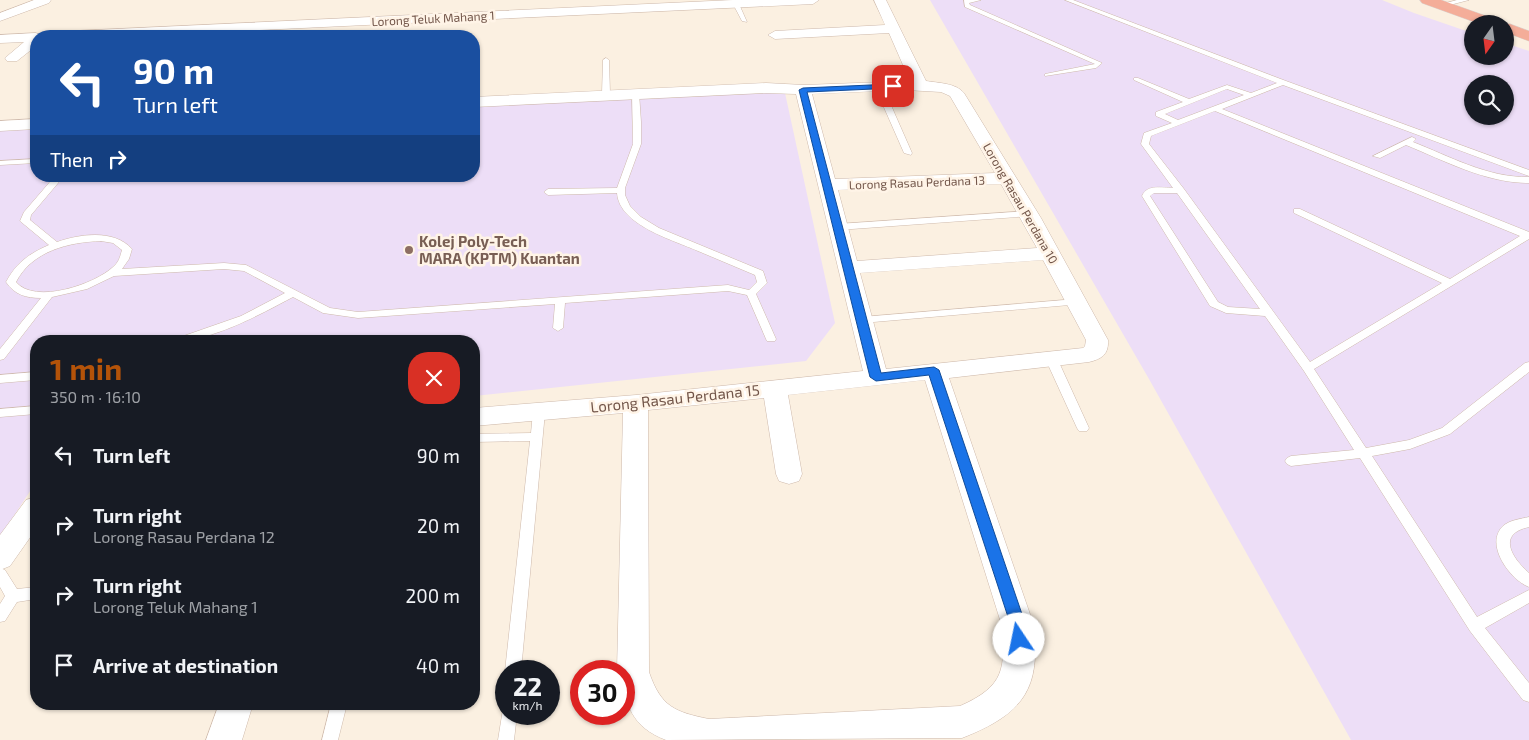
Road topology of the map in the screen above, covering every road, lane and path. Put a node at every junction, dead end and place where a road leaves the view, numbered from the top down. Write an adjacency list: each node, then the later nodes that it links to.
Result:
1 (45, 0): 15 (street)
2 (813, 0): 10 (street, Lorong Teluk Mahang 1)
3 (880, 0): 19 (street)
4 (978, 0): 33 (lane)
5 (1068, 0): 35 (lane)
6 (1409, 0): 17 (highway)
7 (1427, 0): 11 (highway)
8 (1466, 0): 11 (lane)
9 (640, 4): 10 (street, Lorong Teluk Mahang 1); 12 (street, Lorong Teluk Mahang 1)
10 (736, 4): 18 (lane)
11 (1449, 4): 13 (highway)
12 (557, 6): 14 (street, Lorong Teluk Mahang 1)
13 (1474, 15)
14 (466, 16): 16 (street, Lorong Teluk Mahang 1); 22 (street)
15 (0, 17)
16 (397, 20): 20 (street, Lorong Teluk Mahang 1); 21 (street)
17 (1464, 20)
18 (745, 21)
19 (894, 29): 24 (street); 36 (street)
20 (268, 30)
21 (393, 30)
22 (462, 30)
23 (1514, 30): 25 (highway)
24 (776, 36)
25 (1529, 36)
26 (1514, 37): 29 (highway)
27 (30, 38): 28 (street)
28 (0, 39)
29 (1529, 42)
30 (30, 43): 31 (street)
31 (12, 58)
32 (606, 60): 40 (lane)
33 (1047, 74)
34 (1136, 79): 43 (lane)
35 (1283, 83): 41 (lane); 48 (lane)
36 (920, 85): 37 (street); 55 (street, Lorong Rasau Perdana 10)
37 (879, 87): 38 (street); 50 (lane)
38 (803, 90): 39 (street); 58 (street)
39 (635, 93): 40 (street); 59 (lane)
40 (606, 94): 42 (street)
41 (1251, 95): 43 (lane); 44 (lane)
42 (480, 102)
43 (1189, 102): 45 (lane)
44 (1216, 109): 45 (lane); 65 (lane)
45 (1178, 123): 60 (lane)
46 (30, 124): 47 (street)
47 (0, 126)
48 (1422, 134): 49 (lane); 54 (lane)
49 (1406, 142): 51 (lane); 56 (lane)
50 (908, 153)
51 (1377, 156)
52 (30, 162): 53 (lane)
53 (0, 164)
54 (1529, 174)
55 (1008, 178): 58 (street, Lorong Rasau Perdana 13); 63 (street, Lorong Rasau Perdana 10)
56 (1529, 180)
57 (55, 182): 66 (lane)
58 (827, 185): 64 (street)
59 (621, 190): 61 (lane); 72 (lane)
60 (1181, 191): 76 (lane); 76 (lane)
61 (548, 192)
62 (1297, 211): 70 (lane)
63 (1028, 214): 64 (lane); 67 (street, Lorong Rasau Perdana 10)
64 (838, 227): 68 (street)
65 (1528, 236): 70 (lane)
66 (56, 246): 69 (lane); 73 (lane)
67 (1050, 253): 68 (street); 75 (street, Lorong Rasau Perdana 10)
68 (848, 268): 77 (street)
69 (112, 273): 71 (lane); 73 (lane)
70 (1449, 282): 85 (lane)
71 (292, 293): 74 (lane); 79 (lane)
72 (751, 293): 74 (lane); 80 (lane)
73 (49, 295): 82 (lane)
74 (560, 300): 78 (lane)
75 (1077, 302): 77 (lane); 81 (street, Lorong Rasau Perdana 10)
76 (1269, 314): 85 (lane)
77 (862, 320): 88 (street)
78 (558, 328)
79 (196, 335)
80 (771, 339)
81 (1097, 349): 83 (street, Lorong Rasau Perdana 15)
82 (0, 356)
83 (1051, 358): 86 (street, Lorong Rasau Perdana 15); 96 (lane)
84 (1529, 366): 99 (lane)
85 (1308, 368): 99 (lane)
86 (934, 370): 88 (street, Lorong Rasau Perdana 15); 91 (street)
87 (30, 376): 89 (lane)
88 (876, 377): 90 (street, Lorong Rasau Perdana 15)
89 (0, 379)
90 (775, 388): 91 (street, Lorong Rasau Perdana 15); 101 (street)
91 (636, 403): 93 (street, Lorong Rasau Perdana 15)
92 (30, 410): 94 (lane)
93 (539, 412): 95 (street, Lorong Rasau Perdana 15); 97 (lane)
94 (0, 413)
95 (480, 417)
96 (1083, 428)
97 (536, 437): 98 (lane); 112 (lane)
98 (480, 438)
99 (1364, 452): 100 (lane); 111 (lane)
100 (1290, 461)
101 (789, 474)
102 (30, 516): 104 (street)
103 (1529, 522): 106 (lane)
104 (0, 558)
105 (0, 574): 108 (lane)
106 (1529, 581)
107 (30, 594): 108 (lane)
108 (13, 596): 110 (lane)
109 (1529, 596): 111 (lane)
110 (0, 616)
111 (1475, 626): 113 (lane)
112 (514, 660)
113 (1529, 695)
114 (234, 710): 117 (street)
115 (338, 710): 118 (lane)
116 (508, 725): 119 (lane)
117 (224, 740)
118 (330, 740)
119 (506, 740)

